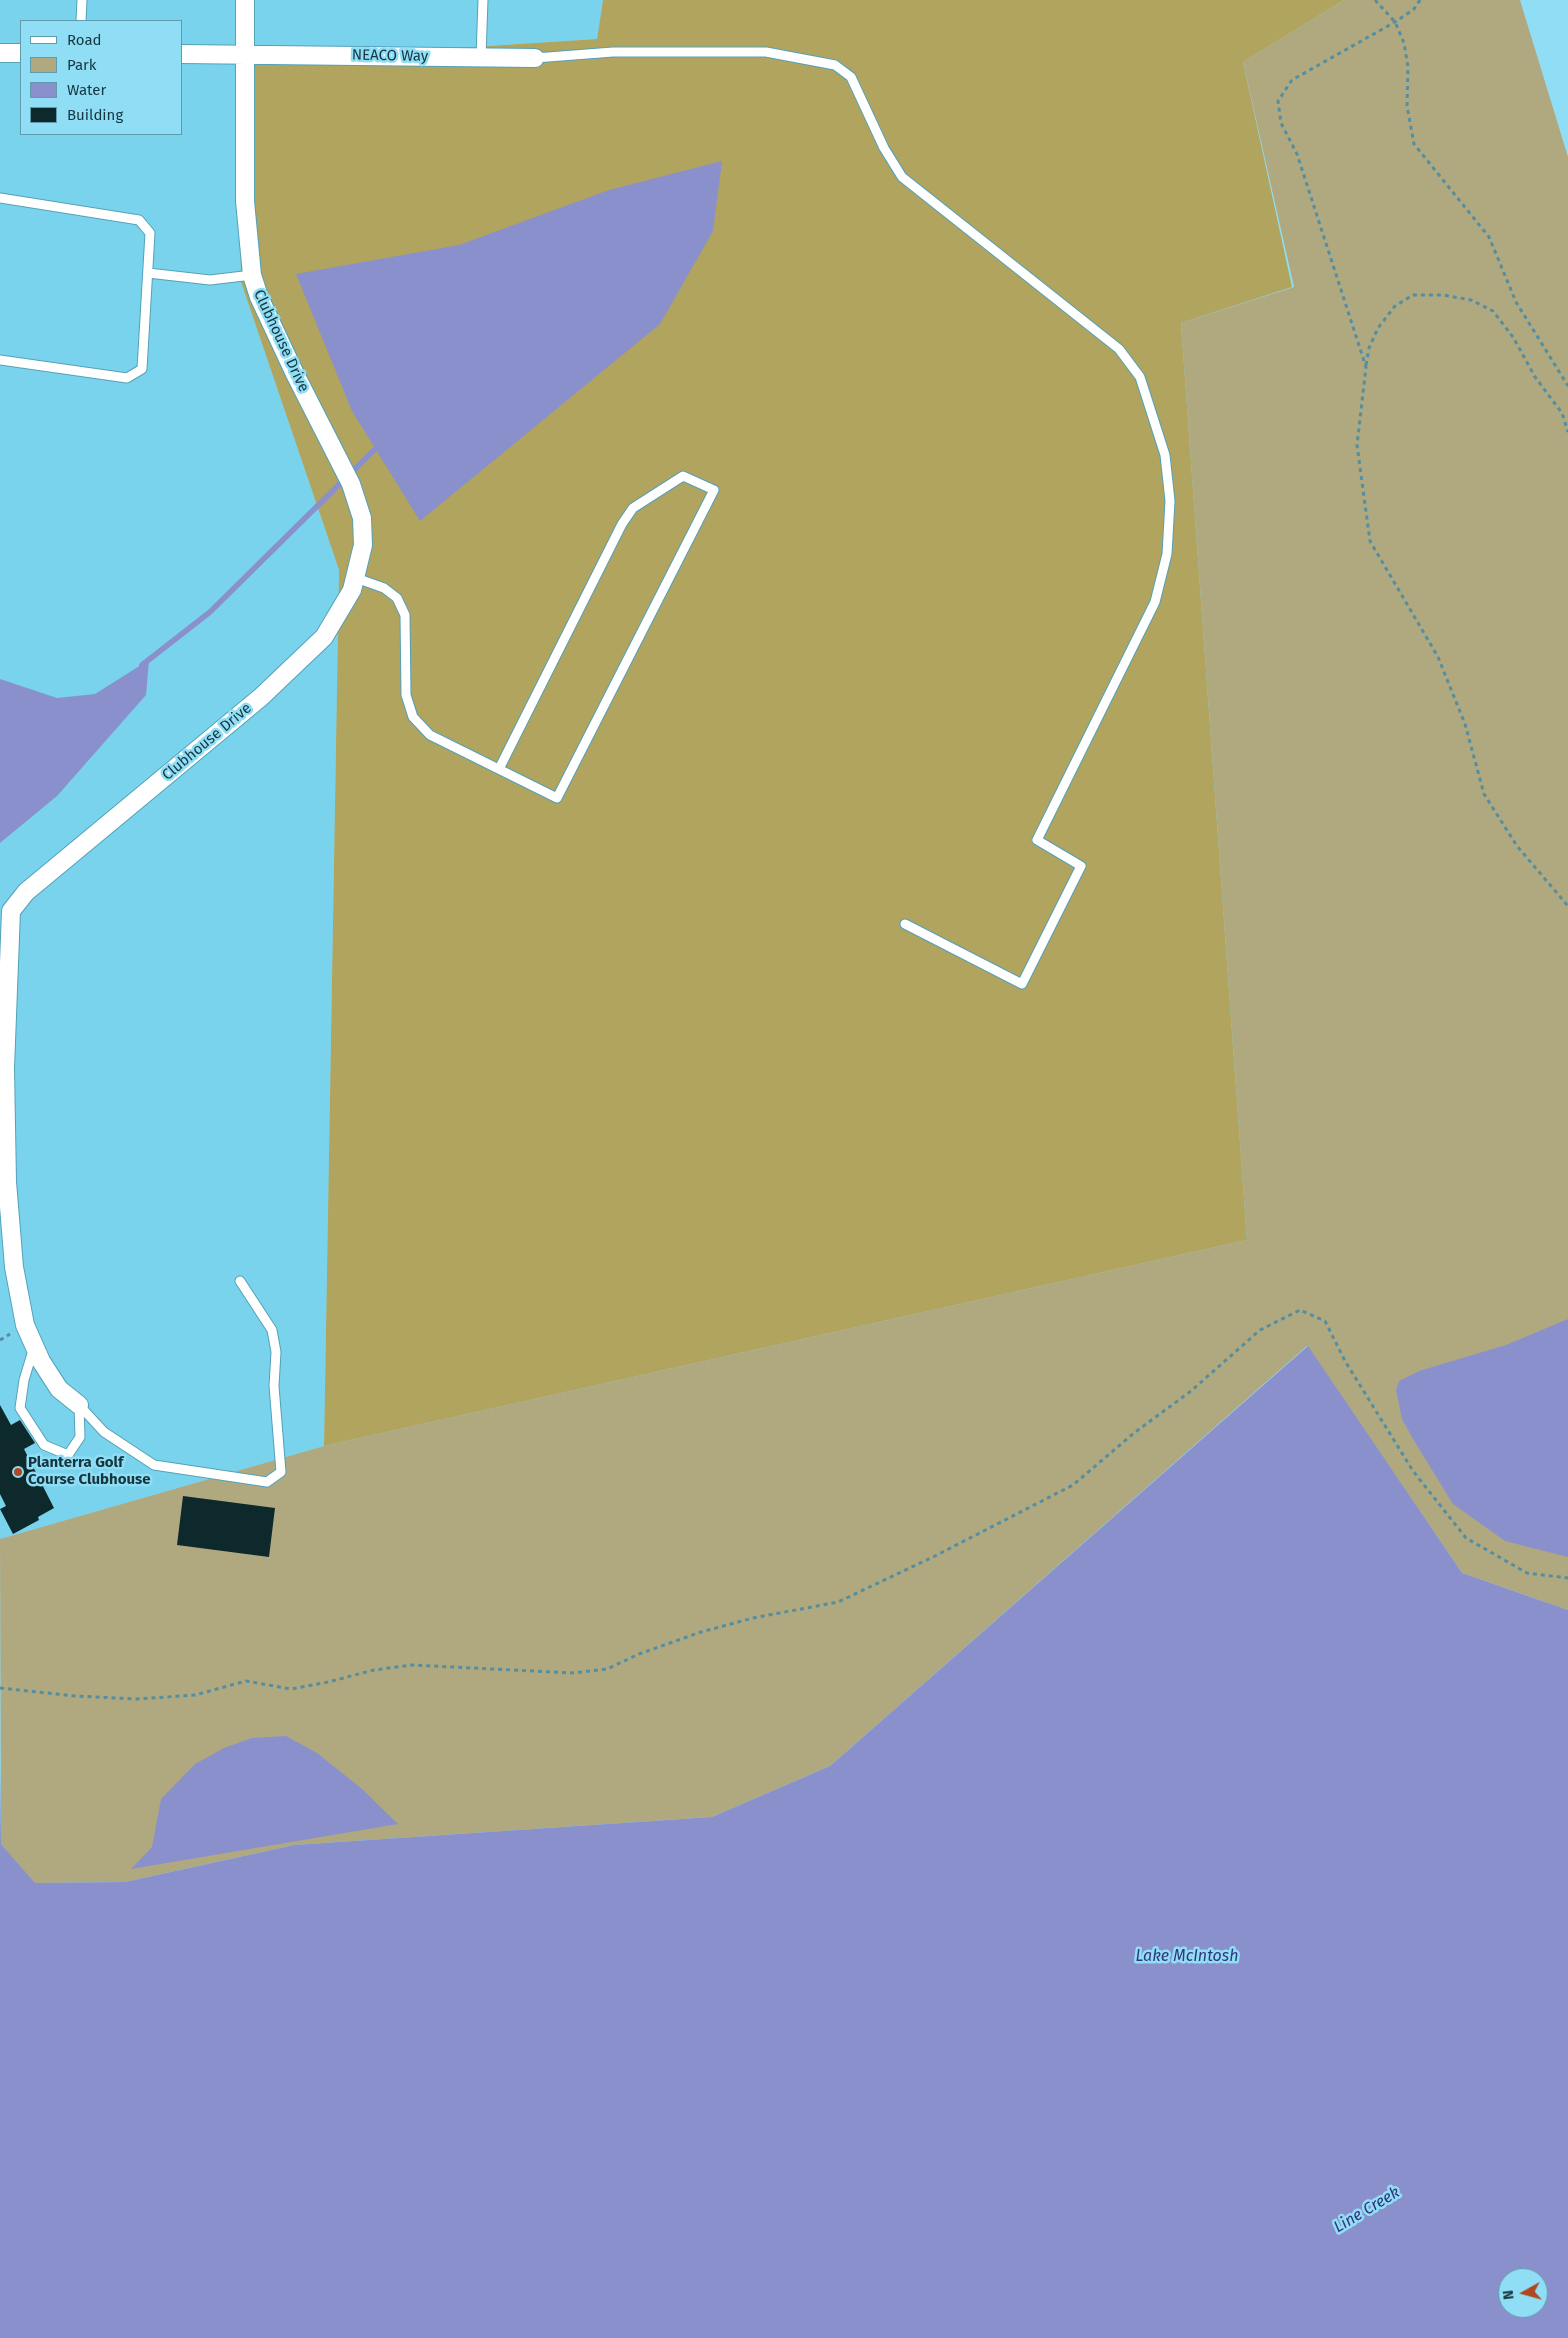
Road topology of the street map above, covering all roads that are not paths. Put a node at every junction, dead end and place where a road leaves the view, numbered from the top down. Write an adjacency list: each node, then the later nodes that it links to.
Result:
1 (82, 0): 4 (lane)
2 (245, 0): 8 (street, Clubhouse Drive)
3 (483, 0): 9 (lane)
4 (81, 20)
5 (0, 53): 6 (street)
6 (20, 53)
7 (182, 54): 8 (street, NEACO Way)
8 (246, 54): 9 (street, NEACO Way); 13 (street, Clubhouse Drive)
9 (481, 57): 10 (street, NEACO Way)
10 (535, 58): 17 (lane)
11 (0, 198): 12 (lane)
12 (148, 273): 13 (lane); 14 (lane)
13 (252, 275): 15 (street, Clubhouse Drive)
14 (0, 360)
15 (356, 578): 16 (lane); 19 (street, Clubhouse Drive)
16 (499, 769): 16 (lane)
17 (905, 924)
18 (240, 1281): 20 (lane)
19 (34, 1346): 20 (street, Clubhouse Drive); 20 (lane)
20 (79, 1405)

